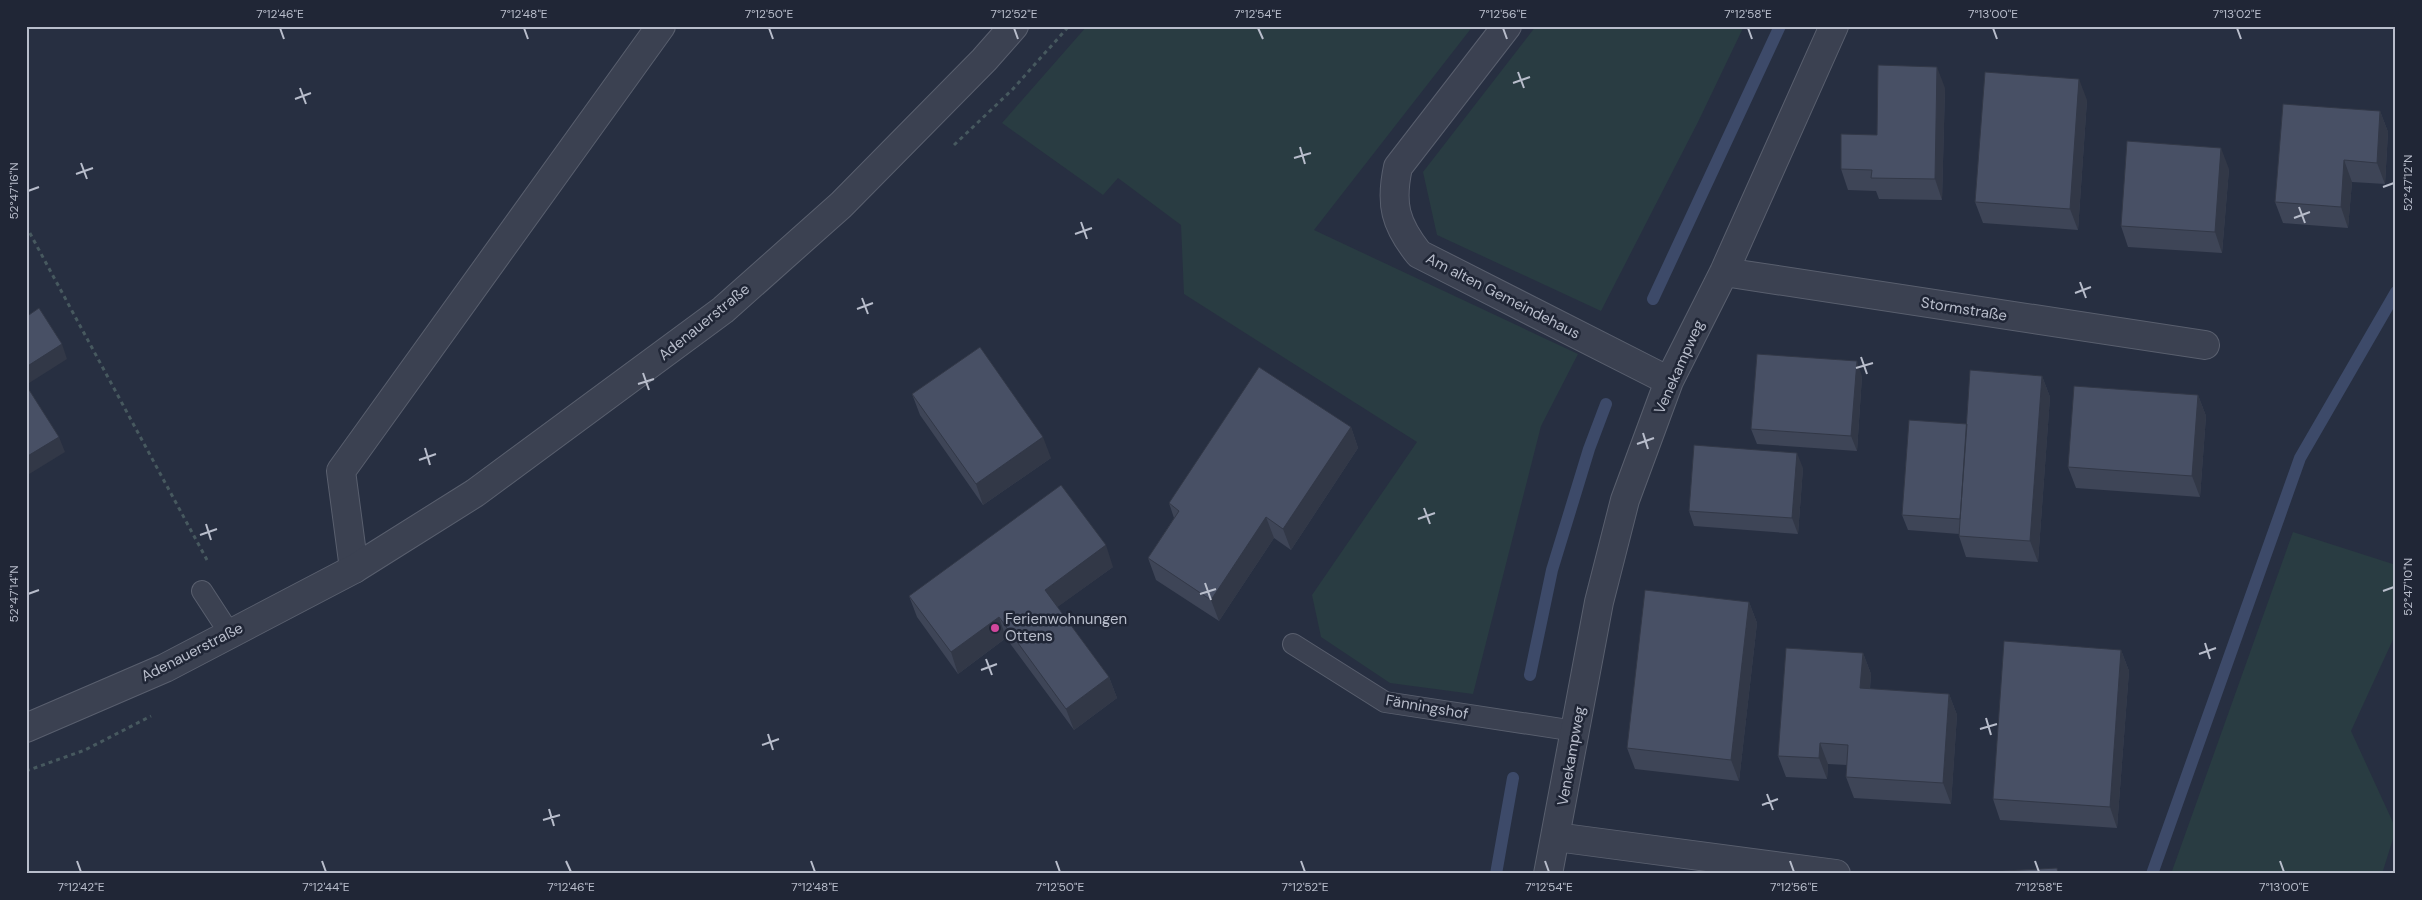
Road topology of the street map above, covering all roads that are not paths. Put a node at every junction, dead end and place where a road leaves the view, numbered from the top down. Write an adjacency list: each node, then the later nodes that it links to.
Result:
1 (661, 26): 8 (street)
2 (1014, 26): 8 (street, Adenauerstraße)
3 (1508, 26): 7 (street, Am alten Gemeindehaus)
4 (1834, 26): 5 (street, Venekampweg)
5 (1724, 272): 6 (street, Stormstraße); 7 (street, Venekampweg)
6 (2205, 345)
7 (1669, 381): 13 (street, Venekampweg)
8 (354, 568): 10 (street, Adenauerstraße)
9 (202, 591): 10 (lane)
10 (230, 634): 12 (street, Adenauerstraße)
11 (1293, 644): 13 (lane, Fänningshof)
12 (26, 728)
13 (1575, 731): 14 (street, Venekampweg)
14 (1556, 837): 15 (street, Venekampweg); 16 (street)
15 (1548, 874)
16 (1836, 874)

